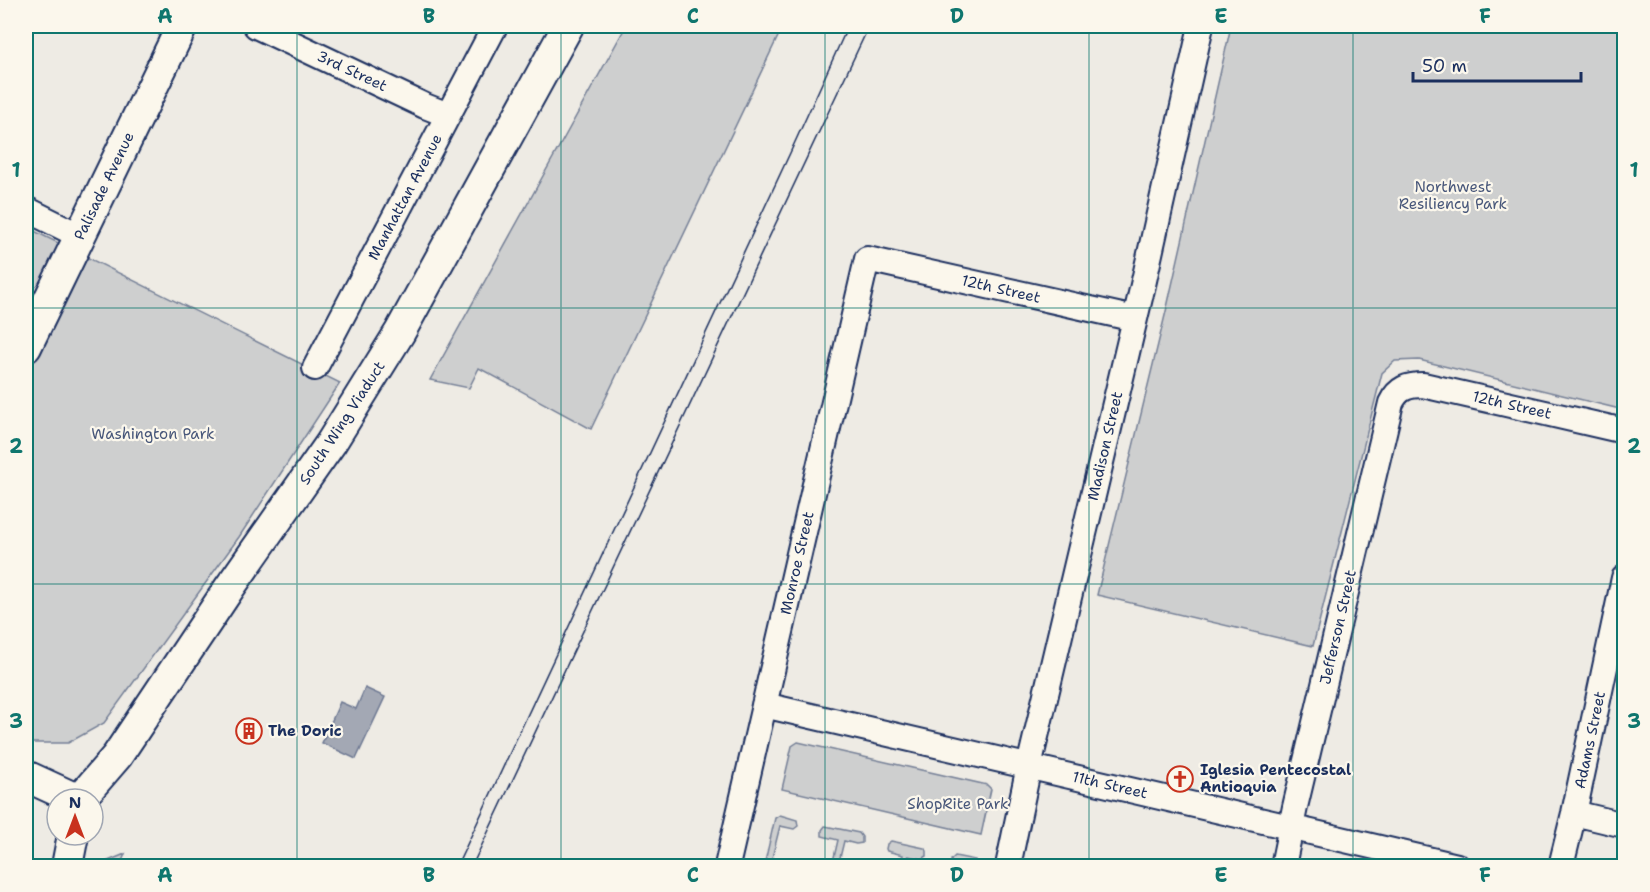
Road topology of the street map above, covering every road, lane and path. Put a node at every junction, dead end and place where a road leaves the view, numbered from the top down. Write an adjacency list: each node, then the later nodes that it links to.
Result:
1 (182, 26): 8 (main road, Palisade Avenue)
2 (256, 26): 6 (street, 3rd Street)
3 (495, 26): 6 (street, Manhattan Avenue)
4 (568, 26): 20 (main road, South Wing Viaduct)
5 (1201, 26): 10 (street, Madison Street)
6 (448, 115): 12 (street, Manhattan Avenue)
7 (26, 209): 8 (street)
8 (80, 236): 11 (main road, Palisade Avenue)
9 (867, 259): 10 (street, 12th Street); 16 (street, Monroe Street)
10 (1135, 319): 17 (street, Madison Street)
11 (26, 347)
12 (315, 369)
13 (1401, 389): 14 (street, 12th Street); 23 (street, Jefferson Street)
14 (1624, 431)
15 (1624, 578): 21 (street, Adams Street)
16 (764, 705): 17 (street, 11th Street); 26 (street, Monroe Street)
17 (1029, 766): 23 (street, 11th Street); 27 (street, Madison Street)
18 (26, 776): 19 (main road)
19 (51, 787)
20 (89, 787)
21 (1574, 813): 22 (street); 30 (street, Adams Street)
22 (1624, 825)
23 (1291, 827): 28 (street, Jefferson Street); 29 (street, 11th Street)
24 (71, 847): 25 (main road)
25 (68, 867)
26 (727, 867)
27 (1008, 867)
28 (1283, 867)
29 (1457, 867)
30 (1561, 867)

